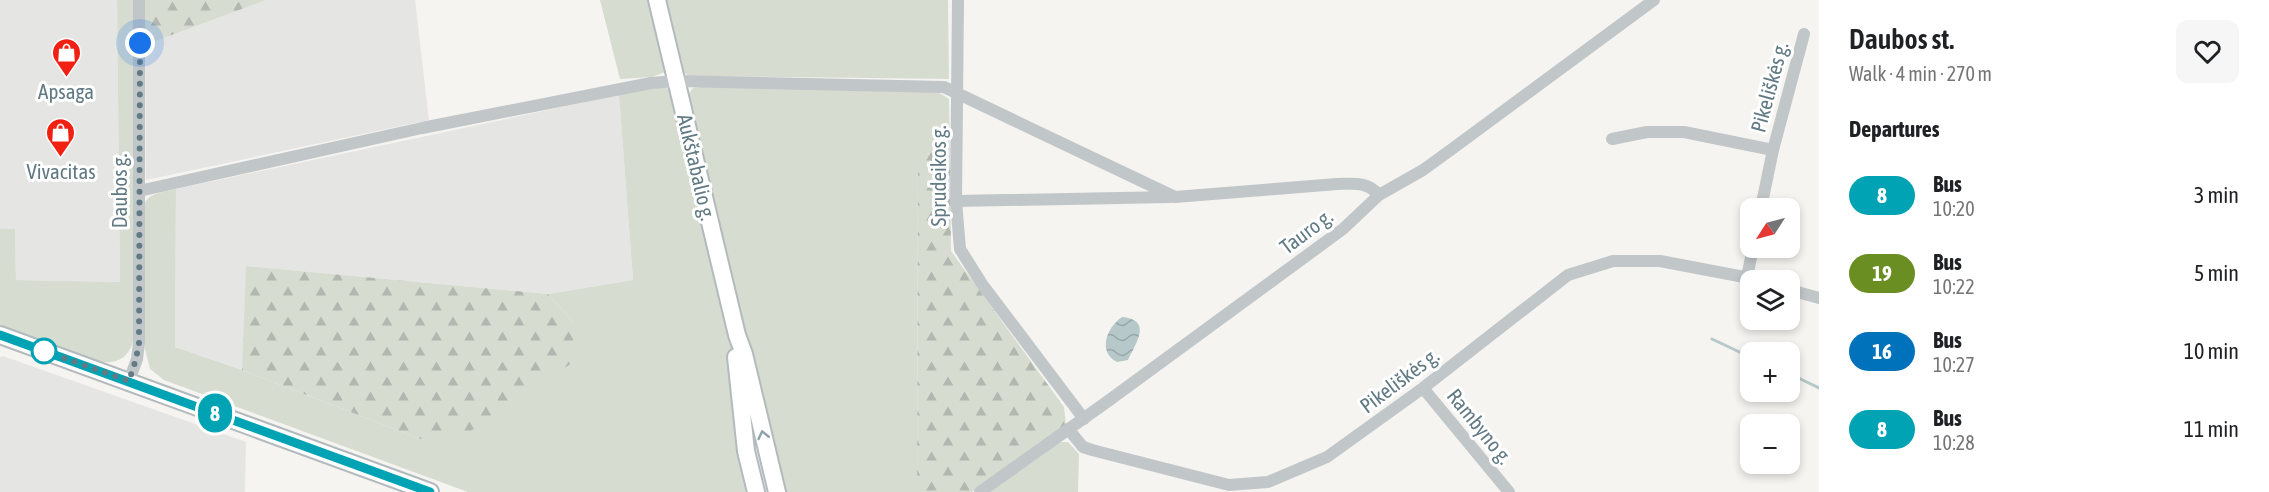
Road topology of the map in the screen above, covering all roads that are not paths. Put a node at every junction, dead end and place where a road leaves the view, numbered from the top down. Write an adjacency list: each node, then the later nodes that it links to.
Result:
1 (139, 0): 10 (street, Daubos g.)
2 (657, 0): 6 (main road, Aukštabalio g.)
3 (958, 0): 7 (street, Sprudeikos g.)
4 (1654, 0): 11 (street, Tauro g.)
5 (1804, 34): 9 (street, Pikeliškės g.)
6 (676, 81): 7 (street); 10 (street); 19 (main road, Aukštabalio g.)
7 (958, 94): 12 (street); 14 (street, Sprudeikos g.)
8 (1612, 139): 9 (street, Pikeliškės g.)
9 (1773, 150): 13 (street, Pikeliškės g.)
10 (139, 191): 20 (street, Daubos g.)
11 (1379, 195): 12 (street); 22 (street, Tauro g.)
12 (1175, 197): 14 (street)
13 (1763, 198)
14 (956, 201): 22 (street, Sprudeikos g.)
15 (1740, 276): 21 (street, Pikeliškės g.)
16 (1800, 293): 17 (street)
17 (1819, 298)
18 (0, 335): 20 (main road)
19 (736, 335): 26 (main road, Aukštabalio g.); 27 (main road, Aukštabalio g., one-way to 19)
20 (129, 381): 25 (main road)
21 (1423, 388): 23 (street, Pikeliškės g.); 24 (street, Rambyno g.)
22 (1084, 419): 23 (street, Tauro g.)
23 (1068, 430): 28 (street, Tauro g.)
24 (1508, 491)
25 (430, 492)
26 (756, 492)
27 (777, 492)
28 (980, 492)

